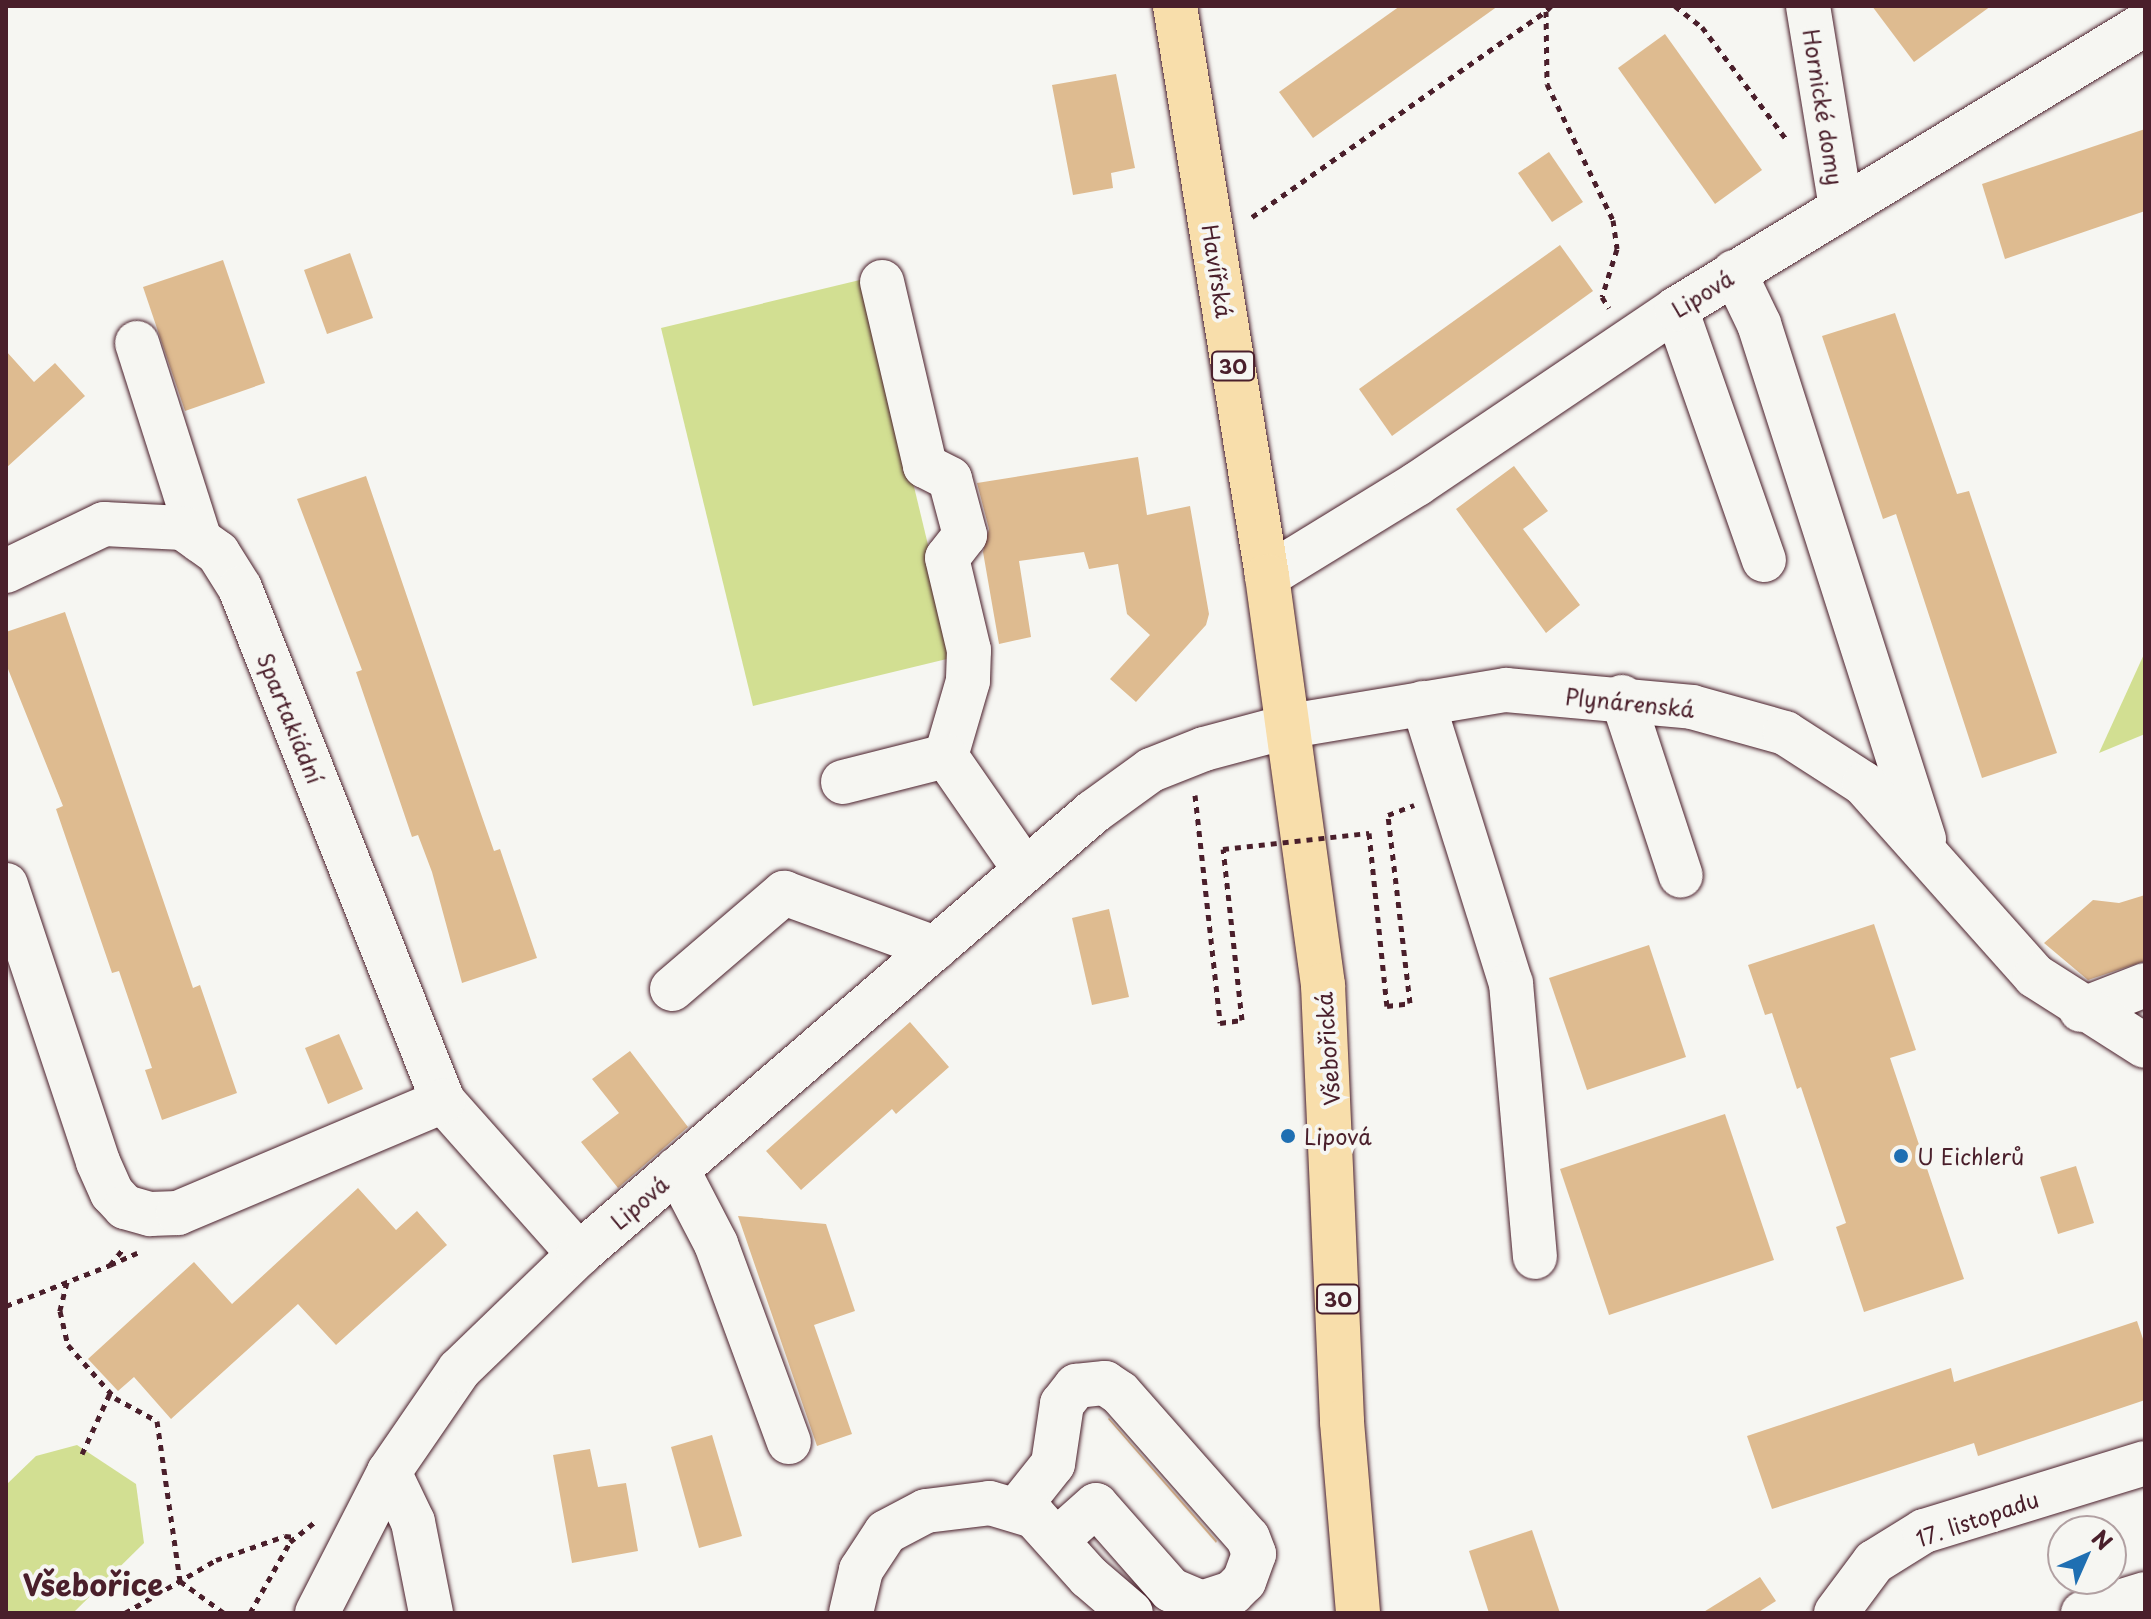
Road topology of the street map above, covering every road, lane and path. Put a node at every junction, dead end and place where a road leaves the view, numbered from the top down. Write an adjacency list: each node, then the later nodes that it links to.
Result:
1 (1175, 6): 8 (main road, Havířská / 30)
2 (1675, 6): 6 (path)
3 (1808, 6): 6 (street, Hornické domy)
4 (1548, 8): 8 (path); 12 (path)
5 (2145, 24): 7 (street, Lipová)
6 (1830, 155): 7 (street, Hornické domy)
7 (1841, 208): 9 (street, Lipová)
8 (1214, 244): 17 (main road, Havířská / 30)
9 (1734, 272): 11 (street, Lipová); 25 (street, Plynárenská)
10 (882, 282): 21 (street)
11 (1676, 309): 12 (street, Lipová); 15 (street)
12 (1628, 340): 17 (street, Lipová)
13 (137, 343): 14 (street)
14 (200, 540): 16 (street, Spartakiádní); 34 (street, Spartakiádní)
15 (1764, 560)
16 (6, 571)
17 (1267, 576): 20 (main road, Havířská / 30)
18 (1622, 697): 19 (street, Plynárenská); 25 (street, Plynárenská); 27 (street)
19 (1423, 703): 20 (street, Plynárenská); 23 (street)
20 (1290, 726): 26 (street, Lipová); 60 (main road, Všebořická / 30)
21 (946, 756): 22 (street); 26 (street)
22 (843, 782)
23 (1453, 789): 24 (path, bridge); 38 (street)
24 (1194, 791)
25 (1927, 849): 32 (street, Plynárenská)
26 (1025, 870): 29 (street, Lipová)
27 (1681, 876)
28 (6, 885): 36 (street)
29 (935, 948): 31 (street); 35 (street, Lipová)
30 (2145, 985): 32 (street)
31 (672, 989)
32 (2081, 1010): 33 (street, Plynárenská)
33 (2145, 1046)
34 (443, 1101): 36 (street); 37 (street, Spartakiádní)
35 (677, 1169): 37 (street, Lipová); 43 (street)
36 (152, 1230): 39 (path); 39 (path)
37 (579, 1254): 46 (street, Lipová)
38 (1535, 1257)
39 (110, 1265): 40 (path)
40 (67, 1282): 41 (path); 42 (path)
41 (6, 1306)
42 (110, 1393): 44 (path); 51 (path)
43 (789, 1442)
44 (82, 1454)
45 (2145, 1463): 61 (street, 17. listopadu)
46 (389, 1472): 56 (street, Lipová); 57 (street)
47 (1018, 1508): 50 (street); 50 (street); 58 (street)
48 (327, 1512): 49 (path)
49 (296, 1537): 51 (path); 55 (path)
50 (1059, 1538): 59 (street)
51 (180, 1581): 53 (path); 54 (path)
52 (2145, 1594): 62 (street)
53 (125, 1613)
54 (224, 1613)
55 (250, 1613)
56 (317, 1613)
57 (431, 1613)
58 (851, 1613)
59 (1131, 1613)
60 (1358, 1613)
61 (1836, 1613)
62 (2083, 1613)

